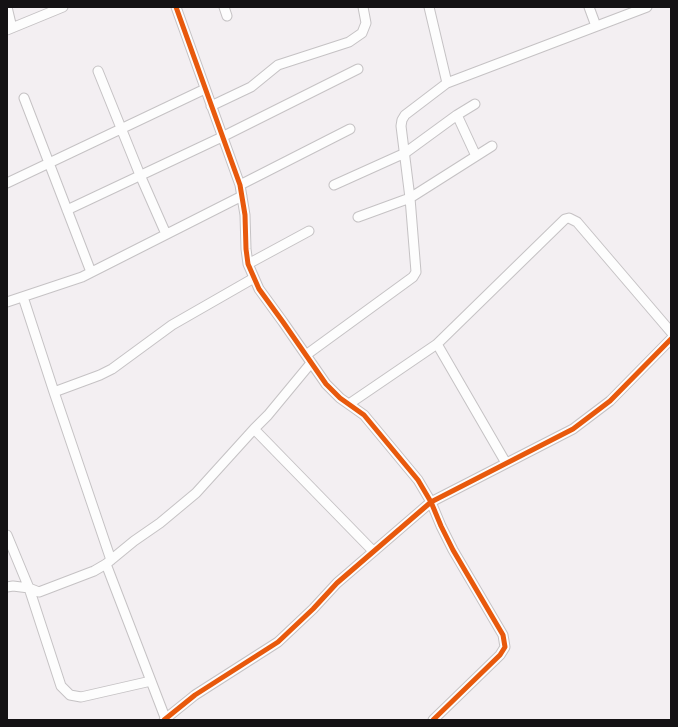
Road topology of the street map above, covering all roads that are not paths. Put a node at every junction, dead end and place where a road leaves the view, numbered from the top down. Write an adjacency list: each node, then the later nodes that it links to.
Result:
1 (7, 7): 11 (street)
2 (63, 7): 11 (street)
3 (176, 7): 15 (street)
4 (224, 7): 9 (street)
5 (363, 7): 18 (street)
6 (429, 7): 14 (street)
7 (589, 7): 10 (street)
8 (647, 7): 10 (street)
9 (227, 16)
10 (596, 26): 14 (street)
11 (10, 29)
12 (358, 69): 22 (street)
13 (98, 71): 20 (street)
14 (447, 83): 24 (street)
15 (205, 90): 18 (street); 20 (street)
16 (24, 98): 26 (street)
17 (475, 104): 19 (street)
18 (211, 106): 22 (street)
19 (457, 115): 24 (street); 25 (street)
20 (121, 129): 26 (street); 27 (street)
21 (350, 129): 29 (street)
22 (222, 137): 27 (street); 29 (street)
23 (492, 146): 25 (street)
24 (405, 153): 30 (street); 32 (street)
25 (476, 156): 32 (street)
26 (49, 163): 28 (street); 33 (street)
27 (140, 176): 33 (street); 36 (street)
28 (7, 183)
29 (240, 185): 31 (street)
30 (334, 185)
31 (242, 196): 36 (street); 37 (street)
32 (410, 198): 34 (street); 45 (street)
33 (67, 210): 38 (street)
34 (358, 217)
35 (309, 231): 37 (street)
36 (166, 234): 38 (street)
37 (248, 264): 39 (street)
38 (91, 272): 40 (street)
39 (254, 278): 45 (street); 46 (street)
40 (24, 298): 41 (street); 46 (street)
41 (7, 302)
42 (671, 332): 44 (street)
43 (671, 339): 49 (street)
44 (436, 344): 47 (street); 49 (street)
45 (308, 359): 47 (street); 48 (street)
46 (54, 392): 53 (street)
47 (349, 404): 50 (street)
48 (254, 429): 52 (street); 53 (street)
49 (506, 463): 50 (street)
50 (431, 502): 52 (street); 58 (street)
51 (7, 535): 55 (street)
52 (373, 551): 57 (street)
53 (109, 562): 55 (street); 56 (street)
54 (7, 586): 55 (street)
55 (29, 588): 56 (street)
56 (151, 681): 57 (street)
57 (165, 720)
58 (433, 720)

